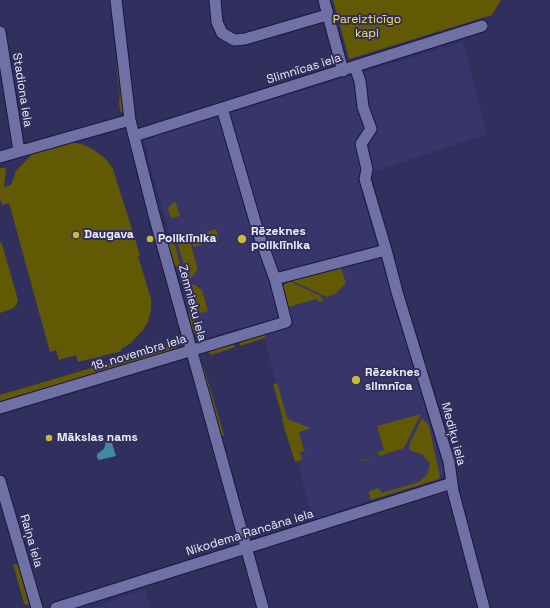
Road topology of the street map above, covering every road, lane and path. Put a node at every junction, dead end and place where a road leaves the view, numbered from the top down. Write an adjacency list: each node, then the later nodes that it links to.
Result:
1 (116, 0): 10 (street, Zemnieku iela)
2 (215, 0): 4 (street)
3 (324, 0): 4 (street)
4 (327, 15): 8 (street)
5 (482, 26): 7 (street, Slimnīcas iela)
6 (0, 32): 12 (street, Stadiona iela)
7 (355, 67): 8 (street, Slimnīcas iela); 14 (street, Mediķu iela)
8 (343, 71): 9 (street, Slimnīcas iela)
9 (222, 108): 11 (street, Slimnīcas iela); 15 (street)
10 (130, 120): 11 (street, Zemnieku iela); 12 (street)
11 (134, 136): 16 (street, Zemnieku iela)
12 (19, 151): 13 (street)
13 (0, 157)
14 (386, 250): 15 (street); 19 (street, Mediķu iela)
15 (275, 279): 16 (street, 18. novembra iela)
16 (192, 350): 17 (street, 18. novembra iela); 20 (street, Zemnieku iela)
17 (0, 408)
18 (0, 481): 21 (street, Raiņa iela)
19 (452, 483): 20 (street, Nikodema Rancāna iela); 24 (street, Mediķu iela)
20 (246, 547): 22 (street, Nikodema Rancāna iela); 23 (street, Zemnieku iela)
21 (37, 608)
22 (56, 608)
23 (263, 608)
24 (484, 608)

